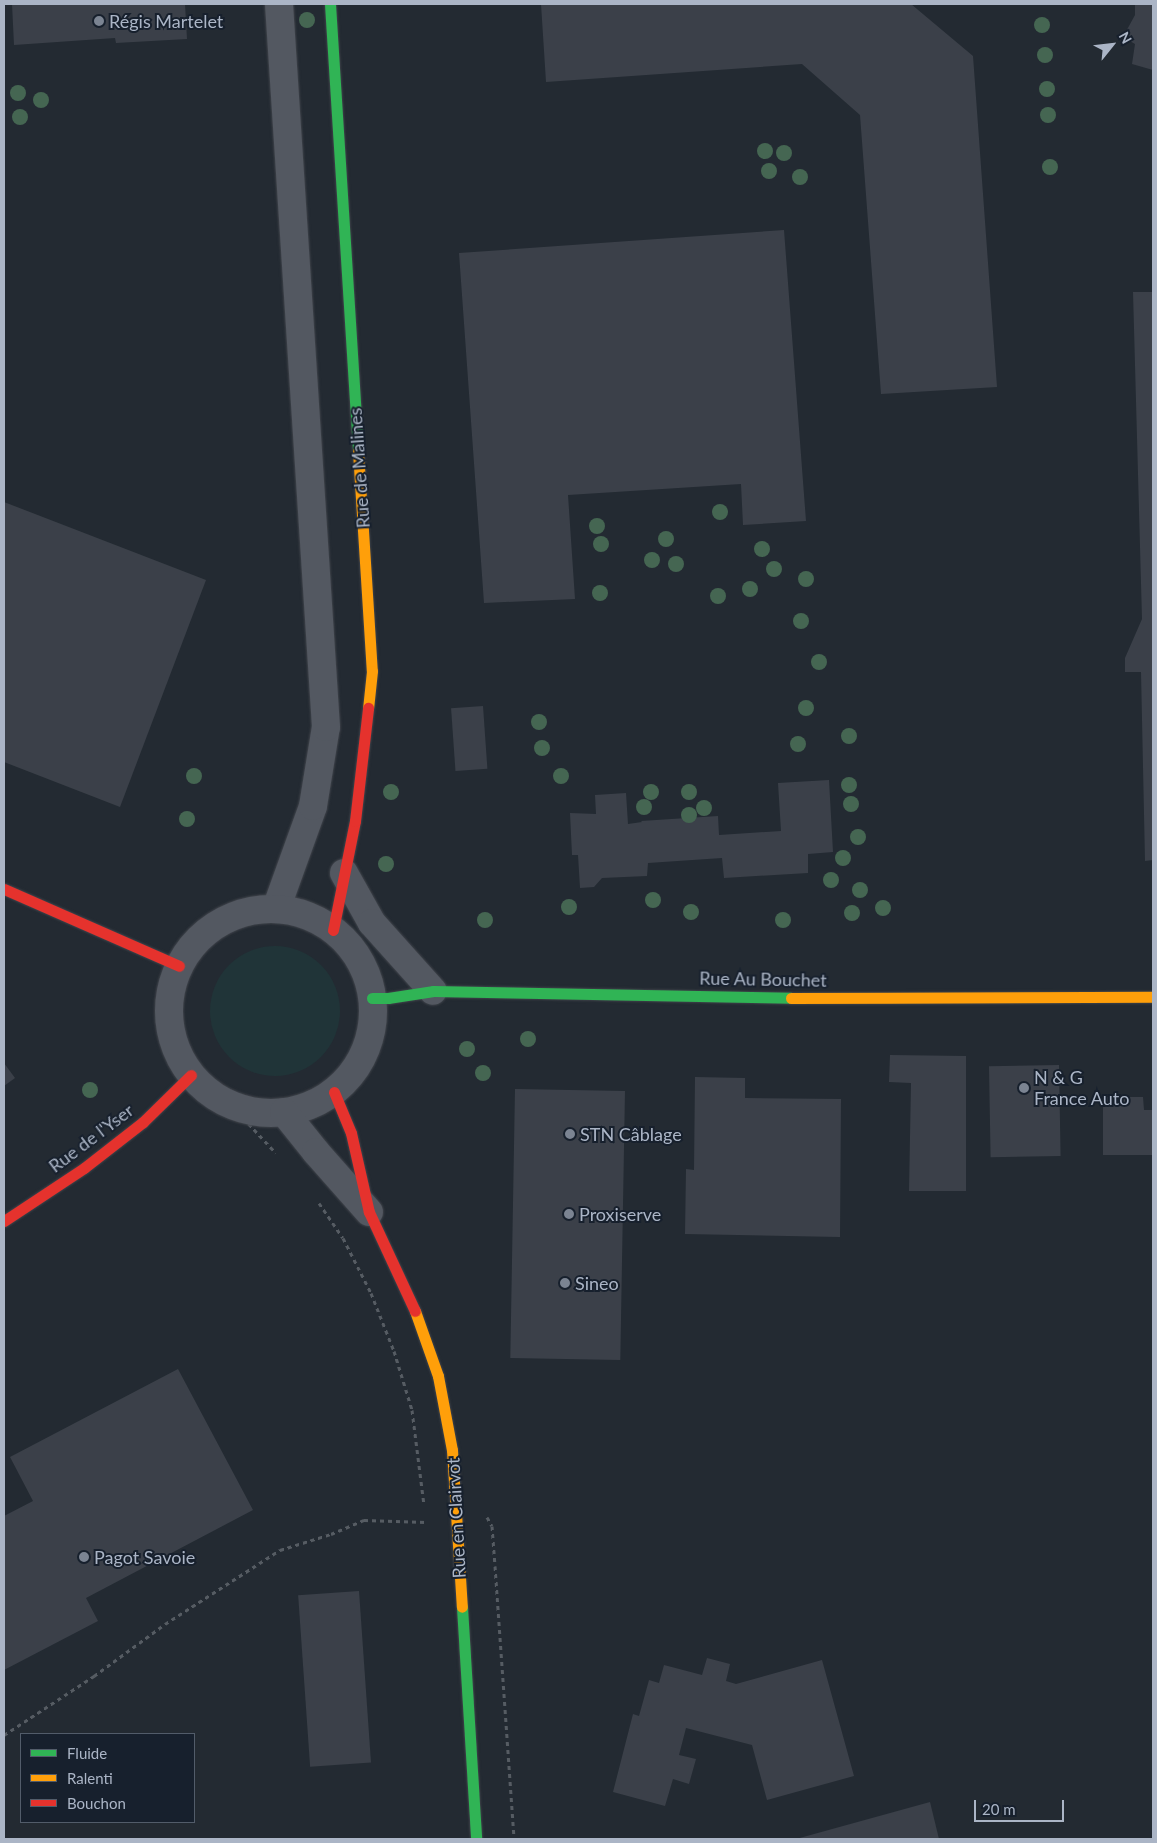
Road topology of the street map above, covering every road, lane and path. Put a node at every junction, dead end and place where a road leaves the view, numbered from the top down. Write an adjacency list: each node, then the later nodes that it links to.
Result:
1 (279, 4): 5 (street)
2 (330, 4): 3 (street, Rue de Malines)
3 (344, 873): 6 (street, Rue de Malines); 8 (street)
4 (4, 889): 7 (street)
5 (276, 909): 6 (street); 7 (street)
6 (333, 930): 10 (street)
7 (179, 966): 11 (street)
8 (433, 991): 9 (street, Rue Au Bouchet); 10 (street, Rue Au Bouchet)
9 (1153, 997)
10 (372, 998): 12 (street)
11 (191, 1075): 13 (street); 18 (street, Rue de l'Yser)
12 (334, 1092): 14 (street); 17 (street, Rue en Clairvot)
13 (232, 1106): 14 (street); 15 (path)
14 (284, 1112): 17 (street, Rue en Clairvot)
15 (277, 1154)
16 (314, 1195): 19 (path)
17 (369, 1212): 22 (street, Rue en Clairvot)
18 (4, 1221)
19 (426, 1522): 20 (path); 21 (path)
20 (427, 1532)
21 (4, 1735)
22 (476, 1839)

